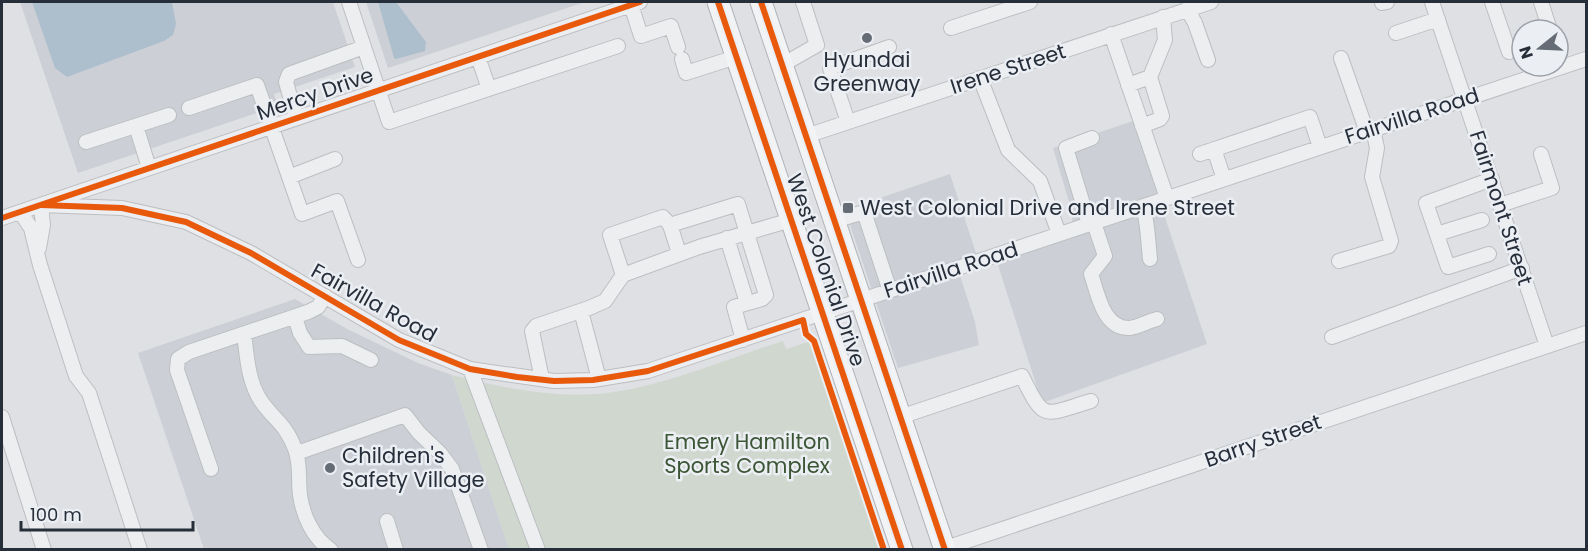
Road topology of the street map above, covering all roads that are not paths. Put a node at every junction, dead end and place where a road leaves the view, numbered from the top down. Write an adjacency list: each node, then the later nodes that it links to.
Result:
1 (349, 2): 20 (street)
2 (718, 2): 24 (highway, West Colonial Drive)
3 (761, 2): 29 (highway, West Colonial Drive)
4 (803, 2): 29 (street)
5 (1030, 2): 16 (street)
6 (1432, 2): 14 (street, Fairmont Street)
7 (1492, 2): 22 (street)
8 (1541, 2): 13 (street)
9 (635, 3): 23 (street, Mercy Drive); 24 (street)
10 (1208, 3): 11 (street, Irene Street); 15 (street)
11 (1187, 9): 12 (street, Irene Street); 15 (street)
12 (1163, 17): 18 (street, Irene Street); 30 (street)
13 (1546, 18)
14 (1438, 19): 17 (street); 36 (street, Fairmont Street)
15 (1195, 23): 27 (street)
16 (951, 28)
17 (1396, 33)
18 (1111, 34): 31 (street, Irene Street); 33 (street)
19 (618, 46): 34 (street)
20 (364, 47): 35 (street); 39 (street)
21 (889, 47): 40 (street)
22 (1509, 52)
23 (478, 57): 34 (street); 35 (street, Mercy Drive)
24 (736, 57): 65 (highway, West Colonial Drive)
25 (1341, 58): 44 (street)
26 (1587, 59): 28 (street, Fairvilla Road)
27 (1208, 60)
28 (1570, 61)
29 (782, 65): 45 (highway, West Colonial Drive)
30 (1150, 77): 33 (street); 42 (street)
31 (980, 78): 40 (street, Irene Street); 71 (street)
32 (1519, 78): 36 (street, Fairvilla Road)
33 (1128, 85): 42 (street)
34 (489, 89): 35 (street)
35 (379, 90): 39 (street, Mercy Drive)
36 (1465, 99): 44 (street, Fairvilla Road); 56 (street, Fairmont Street)
37 (189, 108): 43 (street)
38 (169, 115): 41 (street)
39 (296, 118): 43 (street, Mercy Drive)
40 (848, 122): 45 (street, Irene Street)
41 (136, 126): 47 (street); 53 (street)
42 (1142, 126): 58 (street)
43 (271, 127): 53 (street, Mercy Drive); 54 (street)
44 (1370, 130): 48 (street, Fairvilla Road); 79 (street)
45 (806, 136): 67 (highway, West Colonial Drive)
46 (1092, 138): 68 (street)
47 (86, 142)
48 (1320, 147): 49 (street); 55 (street, Fairvilla Road)
49 (1214, 149): 50 (street); 55 (street)
50 (1200, 154)
51 (1541, 154): 60 (street)
52 (336, 159): 54 (street)
53 (149, 168): 57 (street, Mercy Drive)
54 (289, 177): 78 (street)
55 (1224, 179): 58 (street, Fairvilla Road)
56 (1492, 179): 60 (street, Fairmont Street); 72 (street)
57 (106, 183): 59 (street, Mercy Drive); 62 (street)
58 (1167, 198): 61 (street, Fairvilla Road)
59 (41, 205): 62 (street, Fairvilla Road); 63 (street, Mercy Drive); 74 (street)
60 (1500, 205): 80 (street, Fairmont Street)
61 (1143, 206): 68 (street, Fairvilla Road); 77 (street)
62 (122, 208): 83 (street, Fairvilla Road)
63 (20, 212): 64 (street, Mercy Drive); 74 (street)
64 (2, 218)
65 (791, 220): 70 (street); 87 (highway, West Colonial Drive)
66 (1482, 220): 72 (street)
67 (834, 221): 82 (street); 84 (highway, West Colonial Drive)
68 (1092, 224): 71 (street, Fairvilla Road); 89 (street)
69 (670, 225): 70 (street); 75 (street); 81 (street)
70 (747, 233): 73 (street); 85 (street)
71 (1059, 234): 82 (street, Fairvilla Road)
72 (1437, 234): 76 (street)
73 (727, 238): 75 (street); 85 (street)
74 (38, 251): 108 (street)
75 (679, 253): 81 (street)
76 (1489, 254)
77 (1150, 259)
78 (358, 260)
79 (1339, 261)
80 (1522, 268): 92 (street); 94 (street, Fairmont Street)
81 (623, 275): 86 (street)
82 (890, 291): 84 (street, Fairvilla Road)
83 (325, 296): 88 (street); 96 (street, Fairvilla Road)
84 (861, 300): 87 (street, Fairvilla Road); 101 (highway, West Colonial Drive)
85 (747, 303): 93 (street)
86 (581, 311): 97 (street); 98 (street)
87 (823, 314): 93 (street, Fairvilla Road); 112 (highway, West Colonial Drive)
88 (295, 317): 91 (street); 95 (street)
89 (1157, 319)
90 (1587, 333): 94 (street, Barry Street)
91 (244, 334): 102 (street); 103 (street)
92 (1332, 337)
93 (743, 340): 98 (street, Fairvilla Road)
94 (1547, 346): 105 (street, Barry Street)
95 (370, 360)
96 (470, 369): 97 (street, Fairvilla Road); 111 (street)
97 (542, 379): 98 (street, Fairvilla Road)
98 (599, 379)
99 (1091, 401): 101 (street)
100 (2, 417): 107 (street)
101 (900, 417): 113 (highway, West Colonial Drive)
102 (297, 453): 106 (street); 109 (street)
103 (211, 469)
104 (387, 521): 110 (street)
105 (976, 544): 113 (street, Barry Street)
106 (477, 548)
107 (44, 549)
108 (140, 549)
109 (331, 549)
110 (396, 549)
111 (538, 549)
112 (902, 549)
113 (943, 549)

